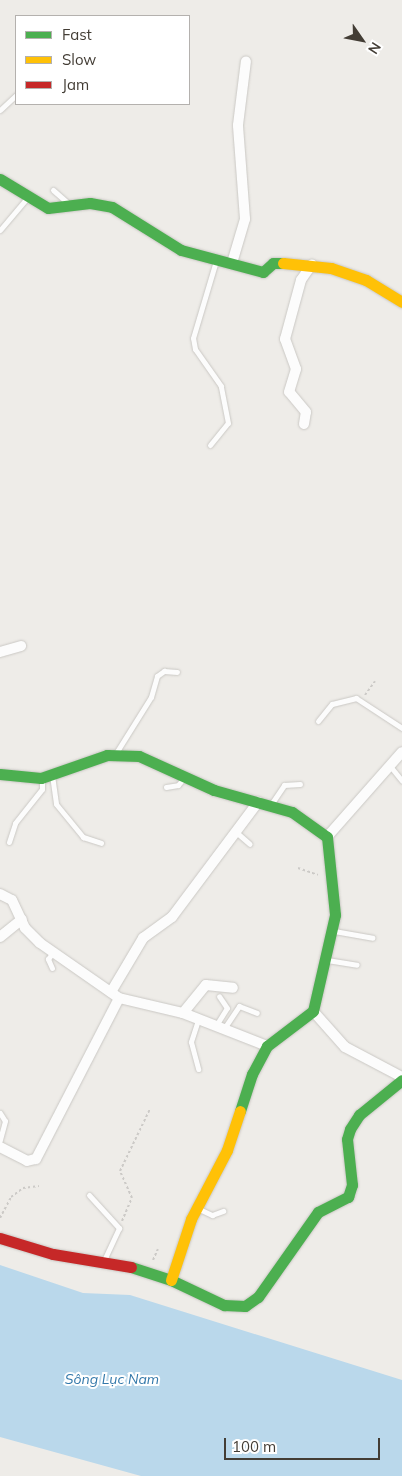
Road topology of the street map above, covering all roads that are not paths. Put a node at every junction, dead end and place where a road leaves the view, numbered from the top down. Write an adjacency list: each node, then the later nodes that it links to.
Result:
1 (246, 61): 10 (street)
2 (15, 96): 3 (lane)
3 (0, 110)
4 (0, 179): 6 (street)
5 (53, 190): 7 (lane)
6 (28, 198): 7 (street); 8 (lane)
7 (72, 206): 9 (street)
8 (0, 230)
9 (217, 258): 10 (street); 14 (lane)
10 (232, 263): 11 (street)
11 (312, 264): 12 (street); 13 (street)
12 (402, 302)
13 (304, 424)
14 (210, 445)
15 (21, 646): 16 (street)
16 (0, 652)
17 (177, 672): 21 (lane)
18 (318, 721): 19 (lane)
19 (402, 728)
20 (402, 752): 22 (street)
21 (115, 755): 24 (street); 25 (street)
22 (390, 766): 26 (lane); 32 (street)
23 (0, 774): 24 (street)
24 (47, 776): 33 (lane); 34 (lane)
25 (185, 776): 28 (lane); 29 (street)
26 (402, 781)
27 (300, 784): 30 (lane)
28 (166, 787)
29 (258, 802): 30 (street); 31 (street)
30 (271, 806): 32 (street)
31 (236, 832): 35 (lane); 46 (street)
32 (327, 837): 38 (street)
33 (9, 842)
34 (101, 842)
35 (250, 844)
36 (0, 894): 37 (street)
37 (22, 919): 39 (street); 41 (street)
38 (333, 931): 40 (lane); 42 (street)
39 (0, 938)
40 (372, 938)
41 (53, 952): 44 (lane); 46 (street)
42 (326, 960): 43 (lane); 48 (street)
43 (357, 965)
44 (52, 968)
45 (233, 988): 49 (street)
46 (115, 995): 49 (street); 58 (street)
47 (219, 996): 52 (lane)
48 (313, 1011): 53 (street); 55 (street)
49 (183, 1013): 51 (street)
50 (257, 1013): 52 (lane)
51 (198, 1020): 52 (street); 54 (lane)
52 (218, 1029): 53 (street)
53 (267, 1046): 60 (street)
54 (198, 1069)
55 (402, 1078): 64 (street)
56 (0, 1113): 57 (lane)
57 (0, 1140)
58 (0, 1147)
59 (89, 1196): 63 (lane)
60 (197, 1208): 61 (lane); 64 (street)
61 (223, 1211)
62 (0, 1238): 63 (street)
63 (103, 1263): 64 (street)
64 (171, 1280)

